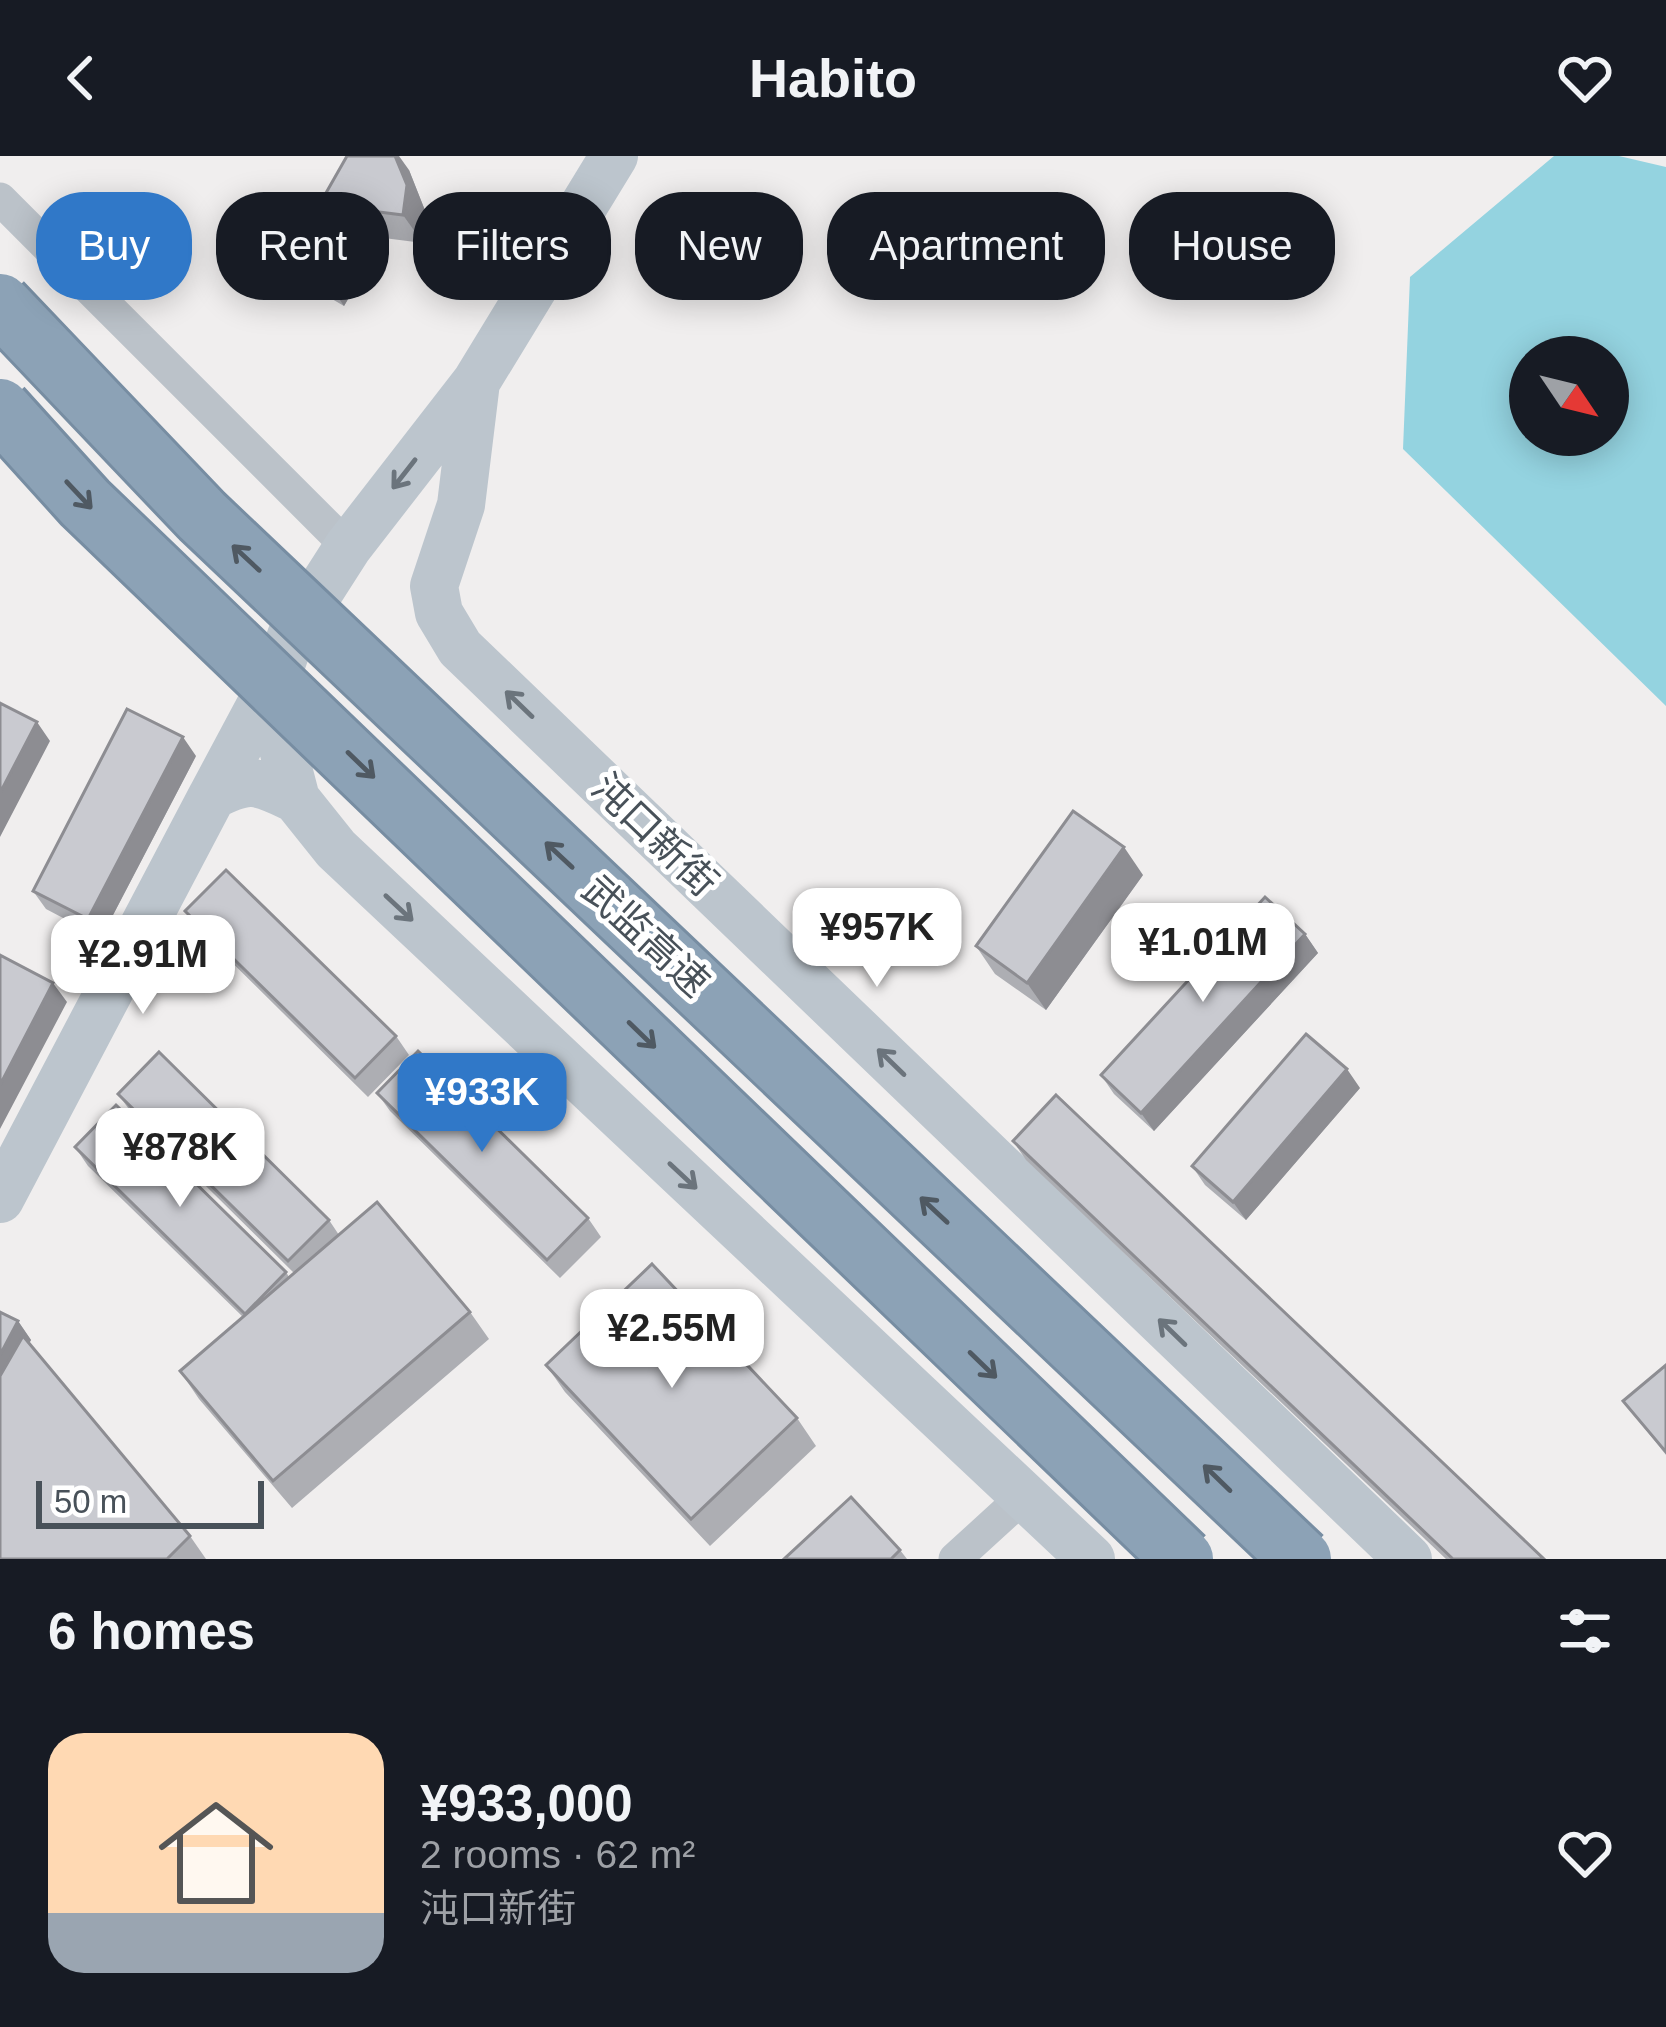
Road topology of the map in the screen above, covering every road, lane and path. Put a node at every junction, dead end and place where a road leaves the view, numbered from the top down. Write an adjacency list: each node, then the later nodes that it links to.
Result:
1 (614, 156): 4 (main road)
2 (0, 199): 6 (street)
3 (0, 304): 15 (highway, 武监高速, one-way to 3, bridge)
4 (476, 382): 6 (main road, one-way to 6); 16 (main road, 沌口新街, one-way to 4)
5 (0, 409): 14 (highway, 武监高速, one-way to 14, bridge)
6 (347, 547): 7 (main road)
7 (280, 668): 8 (main road); 9 (main road)
8 (212, 796): 9 (main road); 10 (main road)
9 (296, 799): 11 (main road, one-way to 11)
10 (0, 1199)
11 (1024, 1496): 12 (street); 13 (main road)
12 (955, 1559)
13 (1090, 1559)
14 (1184, 1559)
15 (1301, 1559)
16 (1408, 1559)

